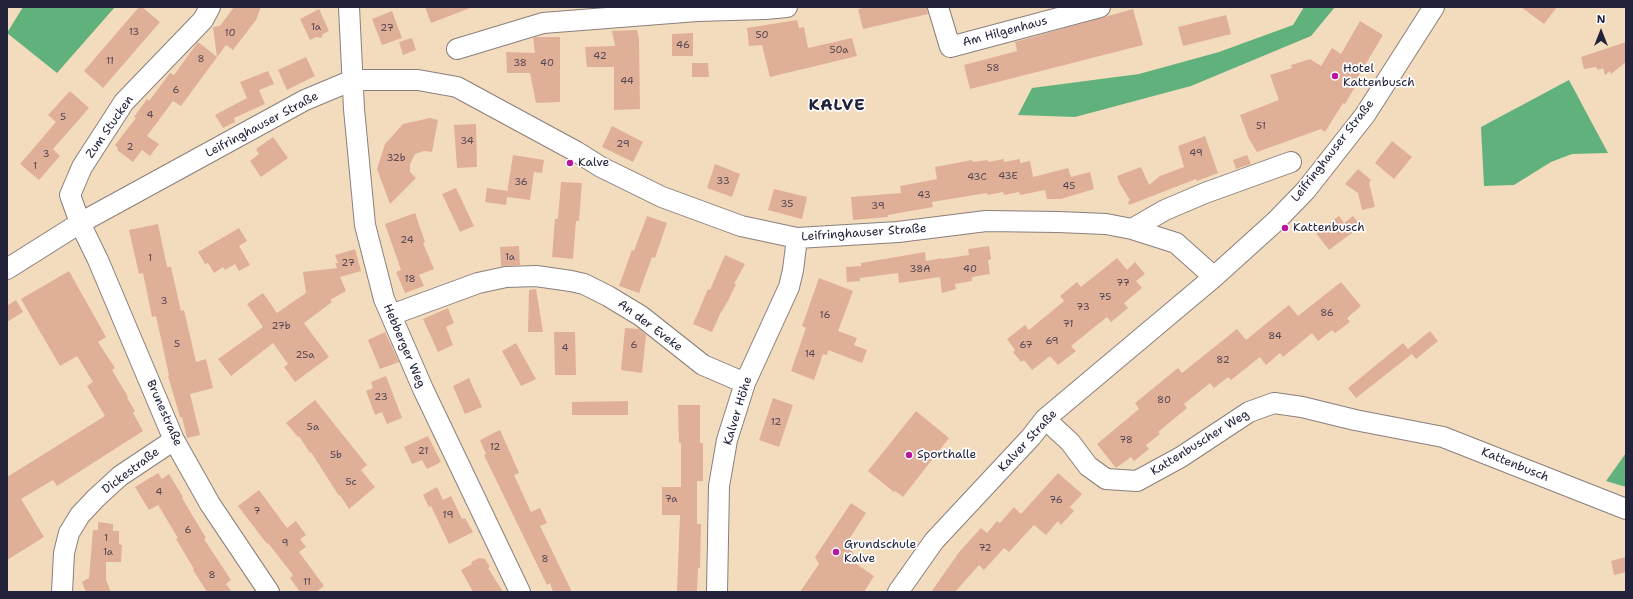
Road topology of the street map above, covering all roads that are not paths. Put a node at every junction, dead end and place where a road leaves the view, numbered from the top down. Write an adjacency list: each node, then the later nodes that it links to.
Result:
1 (210, 7): 11 (street, Zum Stucken)
2 (350, 7): 9 (street)
3 (787, 7): 7 (street)
4 (938, 7): 5 (street, Am Hilgenhaus)
5 (1100, 7)
6 (1434, 7): 15 (street, Leifringhauser Straße)
7 (766, 8): 8 (street)
8 (457, 49)
9 (353, 80): 11 (street, Leifringhauser Straße); 13 (street, Leifringhauser Straße); 16 (street, Hebberger Weg)
10 (1291, 162): 12 (street)
11 (80, 223): 14 (street, Leifringhauser Straße); 20 (street, Brunestraße)
12 (1132, 229): 13 (street, Leifringhauser Straße); 15 (street, Leifringhauser Straße)
13 (797, 238): 17 (street, Kalver Höhe)
14 (7, 269)
15 (1214, 277): 18 (street, Kalver Straße)
16 (391, 315): 17 (street, An der Eveke); 24 (street, Hebberger Weg)
17 (745, 383): 25 (street, Kalver Höhe)
18 (1045, 419): 19 (street, Kattenbuscher Weg); 26 (street, Kalver Straße)
19 (1355, 420): 21 (street, Kattenbusch)
20 (174, 440): 22 (street, Dickestraße); 23 (street, Brunestraße)
21 (1626, 509)
22 (62, 592)
23 (269, 592)
24 (520, 592)
25 (717, 592)
26 (898, 592)

